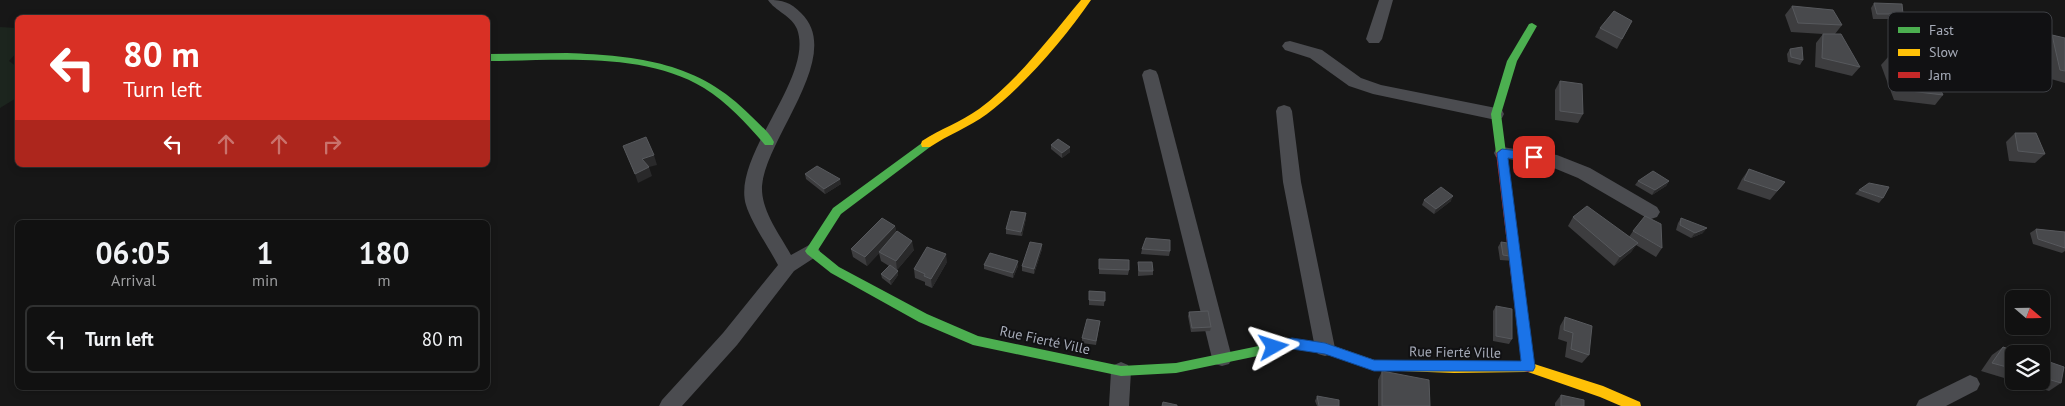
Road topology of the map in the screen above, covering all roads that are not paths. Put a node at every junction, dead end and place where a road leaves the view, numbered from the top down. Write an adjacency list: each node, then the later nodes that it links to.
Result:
1 (775, 0): 11 (street)
2 (1086, 0): 14 (street)
3 (1386, 0): 5 (street)
4 (1532, 26): 10 (street)
5 (1374, 39)
6 (1290, 46): 10 (street)
7 (490, 58): 11 (street)
8 (1150, 75): 17 (street)
9 (1284, 111): 16 (street)
10 (1496, 114): 12 (street)
11 (769, 142): 15 (street)
12 (1502, 153): 13 (street); 18 (street)
13 (1651, 212)
14 (810, 251): 15 (street); 19 (street, Rue Fierté Ville)
15 (788, 266): 21 (street)
16 (1325, 348): 17 (street, Rue Fierté Ville); 18 (street, Rue Fierté Ville)
17 (1222, 358): 19 (street, Rue Fierté Ville)
18 (1528, 367): 23 (street, Rue Fierté Ville)
19 (1121, 371): 22 (street)
20 (1970, 384): 24 (street)
21 (669, 406)
22 (1119, 406)
23 (1635, 406)
24 (1926, 406)

